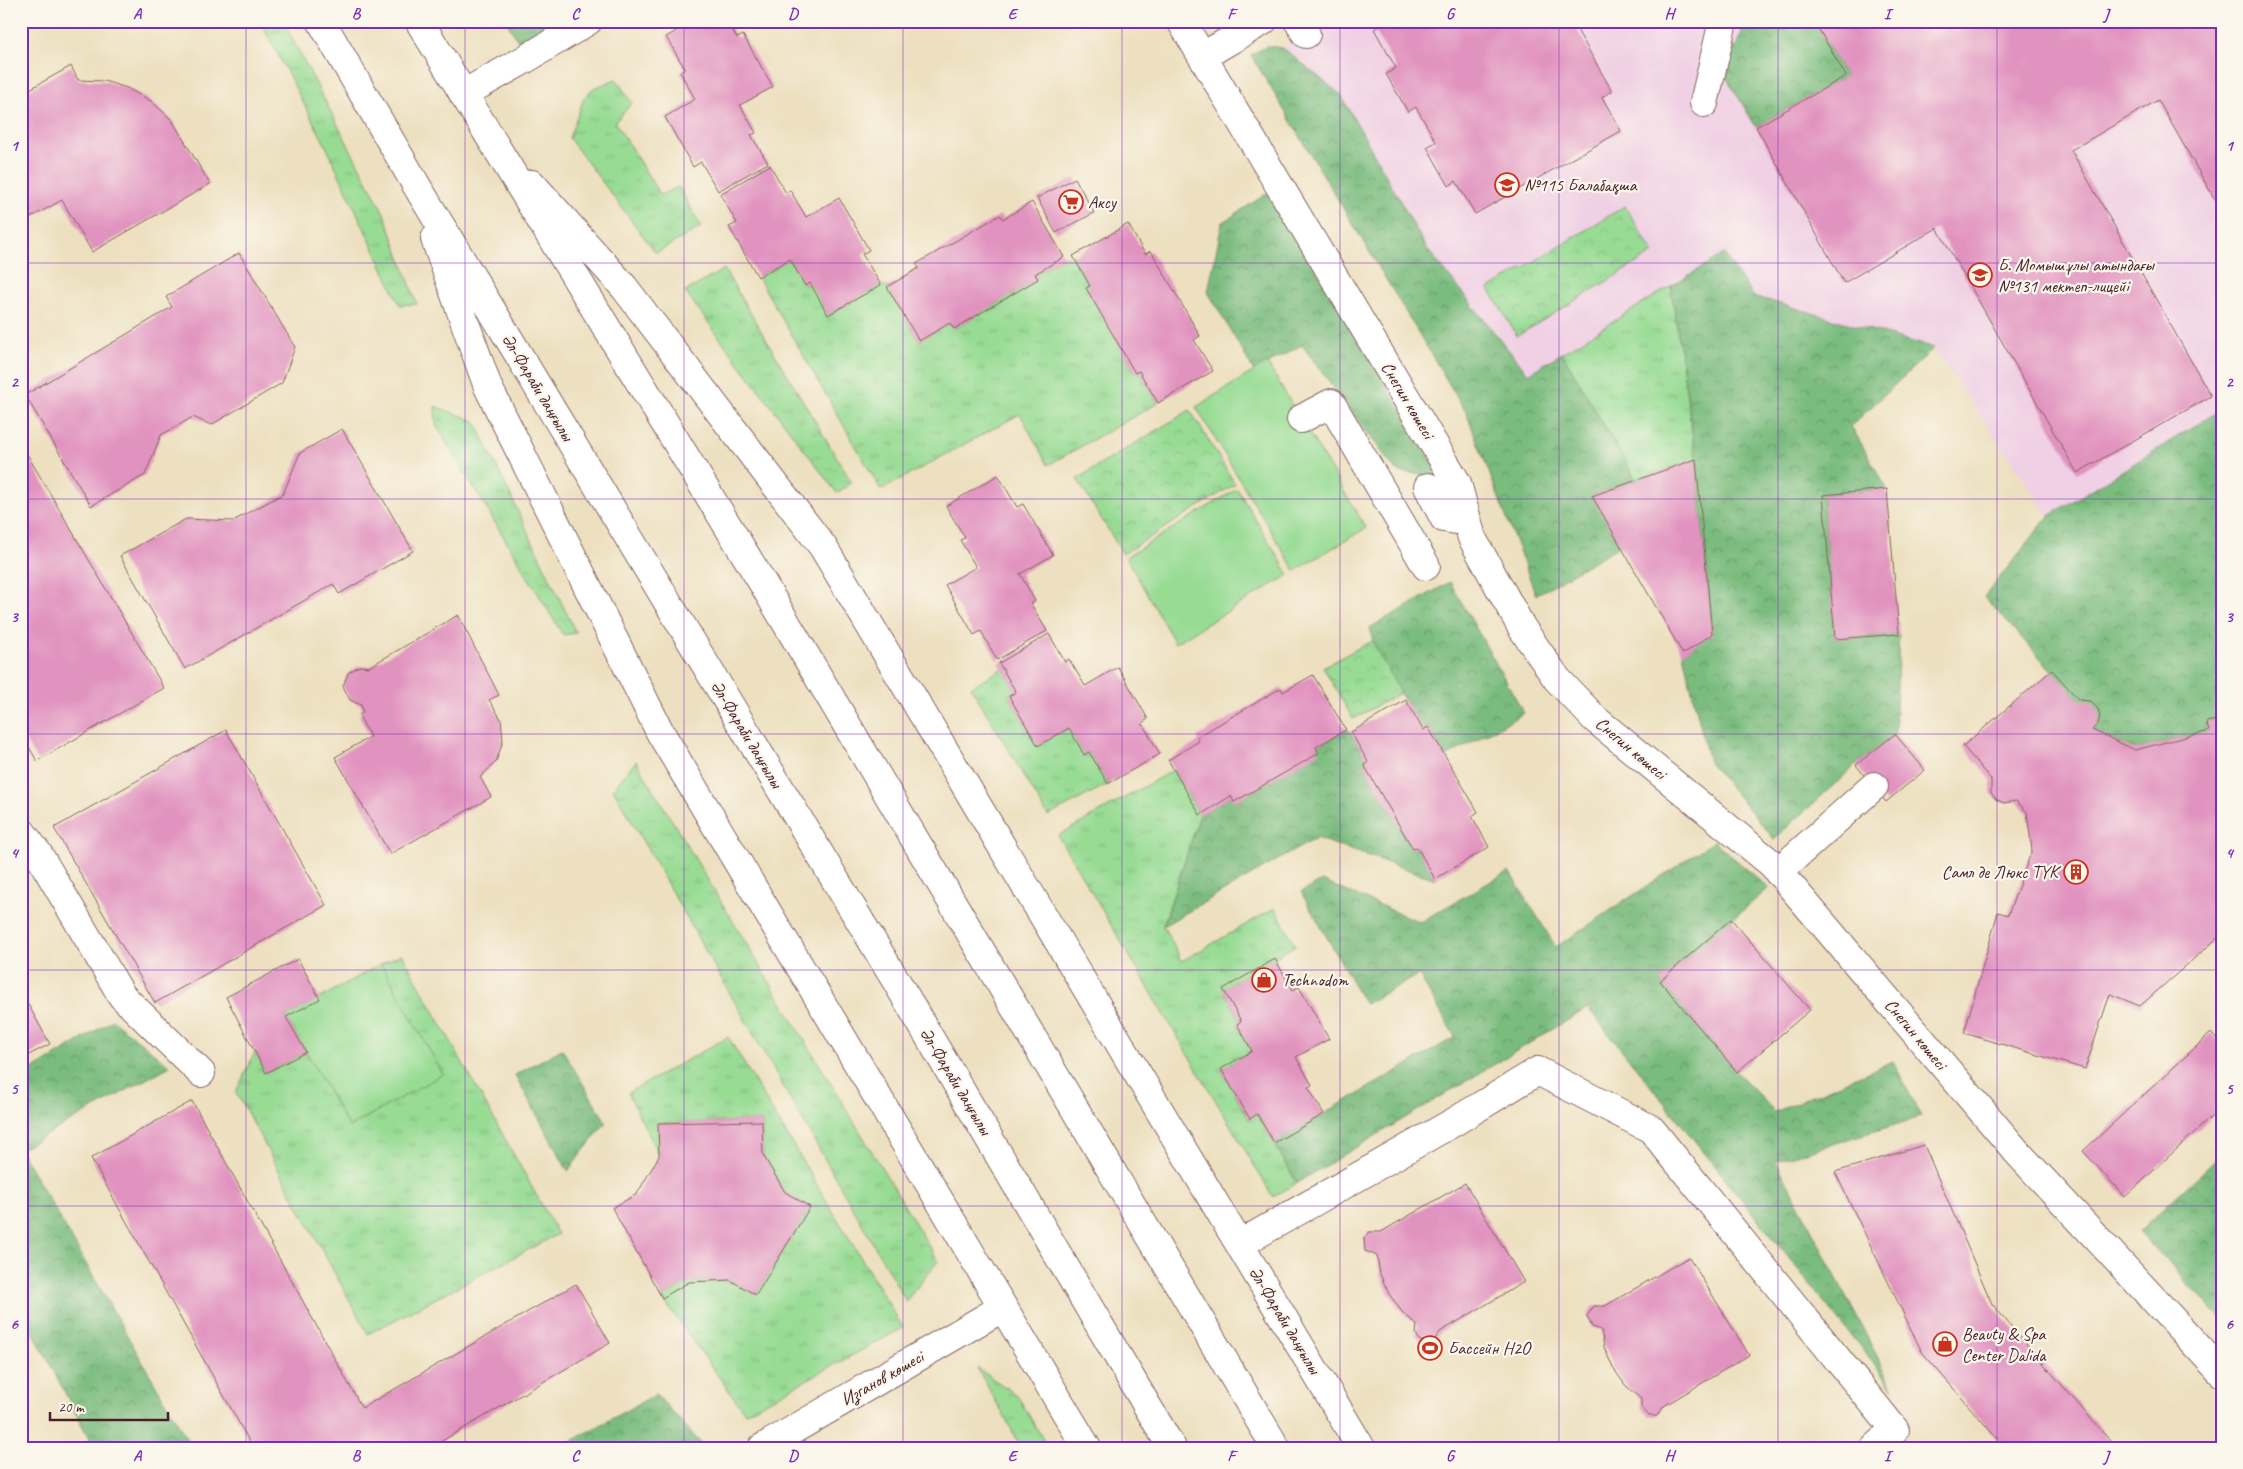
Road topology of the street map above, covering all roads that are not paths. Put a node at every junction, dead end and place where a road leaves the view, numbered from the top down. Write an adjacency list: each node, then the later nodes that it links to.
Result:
1 (321, 21): 11 (main road, Әл-Фараби даңғылы)
2 (419, 21): 8 (main road, Әл-Фараби даңғылы)
3 (588, 21): 8 (main road)
4 (1181, 21): 7 (main road, Снегин көшесі)
5 (1263, 21): 7 (main road)
6 (1723, 21): 9 (main road)
7 (1203, 56): 14 (main road, Снегин көшесі)
8 (462, 94): 10 (main road, Әл-Фараби даңғылы)
9 (1704, 103)
10 (484, 130): 20 (main road, Әл-Фараби даңғылы); 26 (main road, Әл-Фараби даңғылы)
11 (415, 183): 21 (main road); 25 (main road, Әл-Фараби даңғылы)
12 (1301, 420): 15 (main road)
13 (1428, 487): 14 (main road)
14 (1468, 522): 18 (main road, Снегин көшесі)
15 (1426, 566)
16 (1874, 786): 18 (main road)
17 (21, 831): 19 (main road)
18 (1778, 872): 22 (main road, Снегин көшесі)
19 (201, 1073)
20 (1240, 1244): 27 (main road, Әл-Фараби даңғылы); 28 (main road)
21 (1002, 1308): 23 (main road, Изганов көшесі); 24 (main road)
22 (2222, 1373)
23 (762, 1448)
24 (1087, 1448)
25 (1172, 1448)
26 (1276, 1448)
27 (1361, 1448)
28 (1874, 1448)

